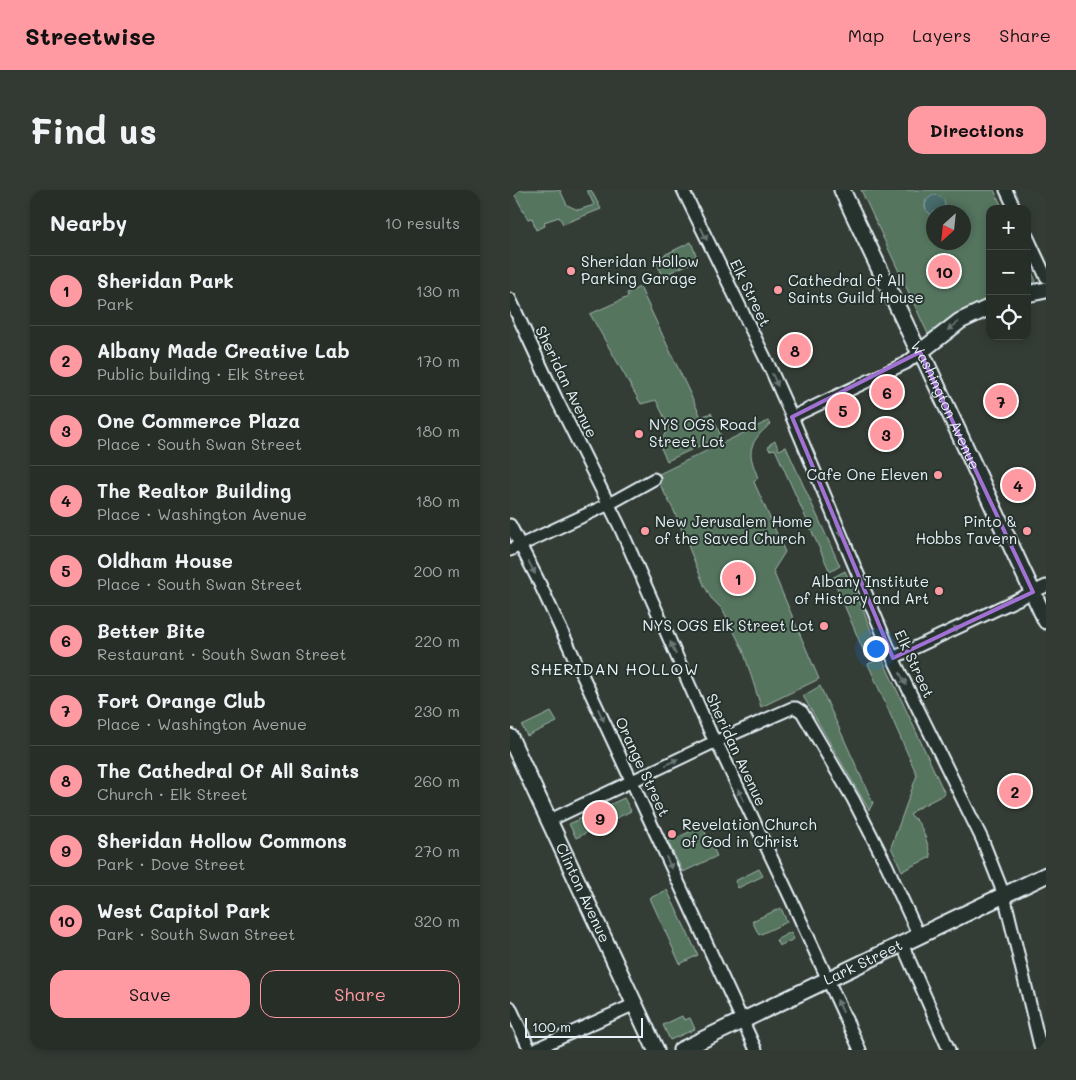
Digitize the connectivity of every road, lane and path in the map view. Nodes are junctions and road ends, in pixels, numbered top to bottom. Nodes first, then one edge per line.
1 (683, 190) edge
2 (842, 190) edge
3 (1006, 190) edge
4 (1012, 205) edge
5 (1031, 245) edge
6 (1046, 277) edge
7 (1046, 290) edge
8 (1031, 293) edge
9 (510, 299) edge
10 (986, 309) edge
11 (920, 352) junction
12 (792, 417) junction
13 (654, 480) dead end
14 (609, 504) junction
15 (510, 524) edge
16 (515, 548) edge
17 (1040, 589) edge
18 (1046, 621) edge
19 (893, 658) junction
20 (510, 737) edge
21 (716, 742) junction
22 (632, 782) junction
23 (548, 821) junction
24 (1046, 875) edge
25 (1004, 895) junction
26 (919, 936) junction
27 (902, 944) junction
28 (828, 980) junction
29 (635, 1004) junction
30 (510, 1007) edge
31 (742, 1020) junction
32 (532, 1050) edge
33 (656, 1050) edge
34 (681, 1050) edge
35 (756, 1050) edge
36 (860, 1050) edge
37 (950, 1050) edge
38 (1041, 1050) edge

1 -> 12 street, Elk Street
2 - 11 main road, Washington Avenue
3 - 4 street
5 - 6 street
7 - 8 main road
9 - 14 street, Sheridan Avenue
10 -> 11 main road
11 - 12 street
11 - 17 main road, Washington Avenue
12 -> 19 street, Elk Street
13 - 14 street
14 - 16 street
21 -> 14 street, Sheridan Avenue
15 - 16 street, Orange Street
16 -> 22 street, Orange Street
17 - 18 main road, Washington Avenue
19 -> 17 street
19 -> 25 street, Elk Street
20 - 23 main road, Clinton Avenue
22 -> 21 street
21 - 26 street
28 -> 21 street, Sheridan Avenue
22 - 23 street
22 -> 31 street, Orange Street
23 - 29 main road, Clinton Avenue
24 - 25 main road, Lark Street
25 - 26 main road, Lark Street
25 - 38 street, Elk Street
26 - 27 main road, Lark Street
27 - 28 main road, Lark Street
27 - 37 street
28 - 31 main road, Lark Street
36 -> 28 street, Sheridan Avenue
29 - 32 street
29 - 33 main road, Clinton Avenue
30 - 32 street
31 - 34 main road, Lark Street
31 - 35 street, Orange Street

